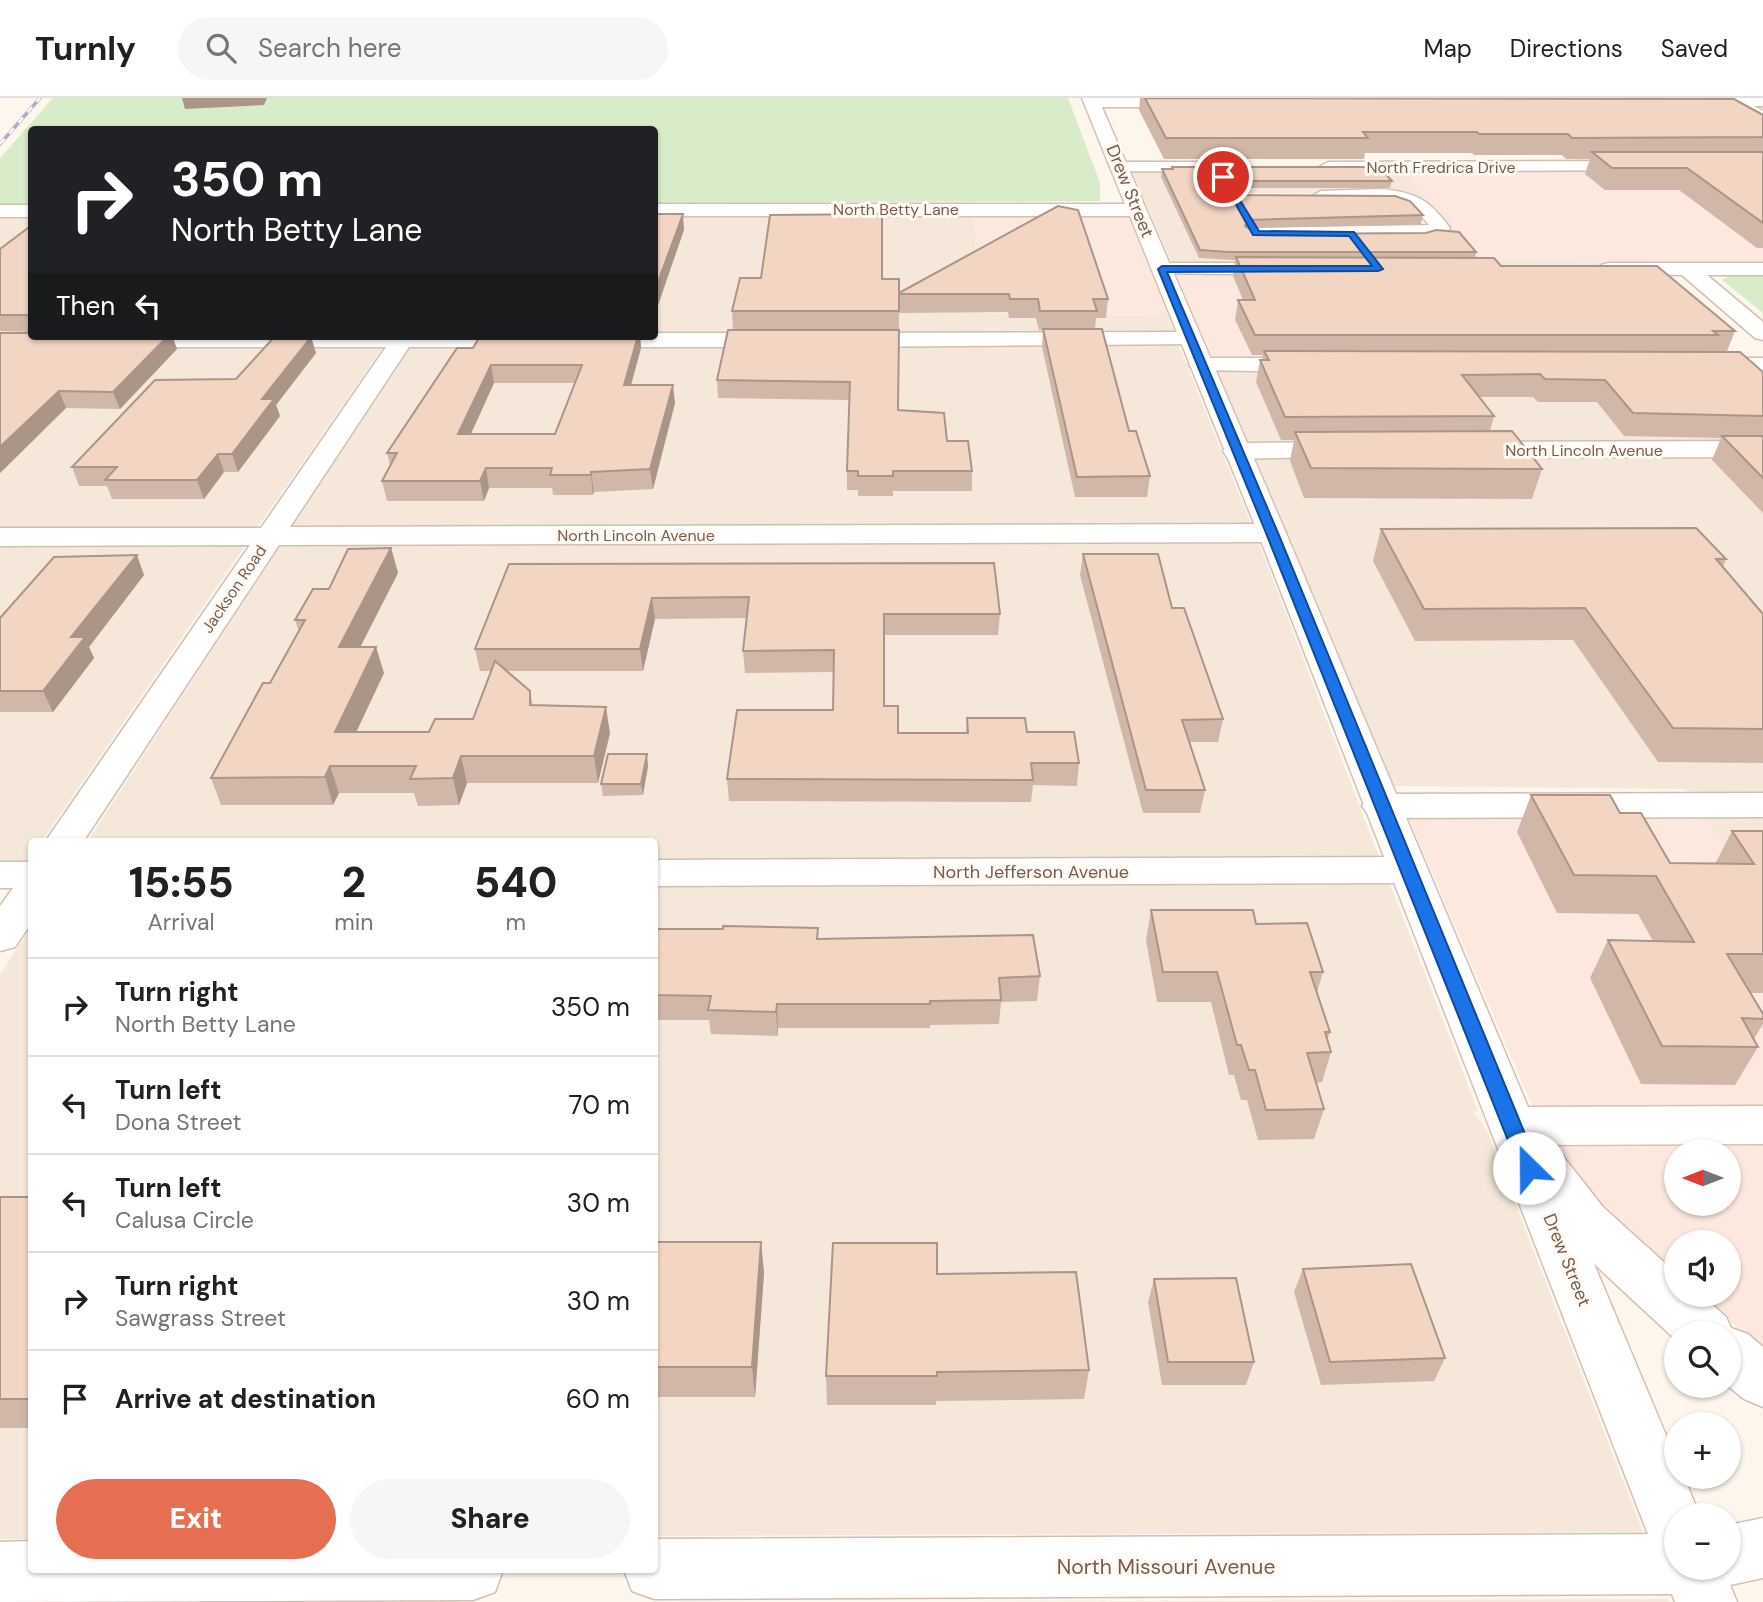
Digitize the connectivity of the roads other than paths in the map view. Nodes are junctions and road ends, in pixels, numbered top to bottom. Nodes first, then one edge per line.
1 (1091, 100) edge
2 (1731, 100) edge
3 (1674, 101) edge
4 (1763, 101) edge
5 (1205, 102) edge
6 (1763, 118) edge
7 (1654, 166) edge
8 (1120, 167) junction
9 (1241, 167) edge
10 (1310, 167) edge
11 (1302, 196) edge
12 (658, 210) edge
13 (1137, 210) junction
14 (0, 211) edge
15 (28, 211) edge
16 (1245, 215) edge
17 (1351, 233) junction
18 (1256, 234) junction
19 (1270, 256) edge
20 (1369, 256) edge
21 (1686, 268) junction
22 (1162, 269) junction
23 (1310, 269) edge
24 (1592, 269) edge
25 (1763, 269) edge
26 (1763, 333) edge
27 (199, 340) edge
28 (403, 340) edge
29 (563, 340) edge
30 (658, 340) edge
31 (658, 340) edge
32 (97, 341) edge
33 (1196, 352) junction
34 (1340, 365) edge
35 (1681, 365) edge
36 (1763, 365) edge
37 (1763, 449) edge
38 (1373, 450) edge
39 (1454, 450) edge
40 (1236, 451) junction
41 (1272, 533) junction
42 (270, 536) junction
43 (0, 537) edge
44 (1763, 804) edge
45 (1381, 806) junction
46 (67, 838) edge
47 (1408, 870) junction
48 (658, 873) edge
49 (0, 875) edge
50 (28, 875) edge
51 (28, 896) edge
52 (0, 937) edge
53 (1763, 1125) edge
54 (1512, 1126) junction
55 (1693, 1321) edge
56 (1741, 1362) edge
57 (1763, 1381) edge
58 (1665, 1503) edge
59 (1763, 1548) edge
60 (1741, 1553) edge
61 (1664, 1564) edge
62 (658, 1569) edge
63 (0, 1572) edge
64 (28, 1572) edge
65 (1697, 1580) edge
66 (1706, 1602) edge

1 - 5 street
1 - 8 street, Drew Street
2 - 3 street
2 - 4 street
2 - 6 street
7 - 10 street, North Fredrica Drive
8 - 9 street
8 - 13 street, Drew Street
11 - 17 street
12 - 13 street, North Betty Lane
13 - 22 street, Drew Street
14 - 15 street
16 - 18 street
17 - 18 street
17 - 20 street
18 - 19 street
21 - 24 street
21 - 25 street
21 - 26 street
22 - 23 street
22 - 33 street, Drew Street
27 - 32 street
28 - 42 street, Jackson Road
29 - 30 street
31 - 33 street
33 - 34 street
33 - 40 street, Drew Street
35 - 36 street
37 - 39 street, North Lincoln Avenue
38 - 40 street
40 - 41 street, Drew Street
41 - 42 street, North Lincoln Avenue
41 - 45 street, Drew Street
42 - 43 street, North Lincoln Avenue
42 - 46 street, Jackson Road
44 - 45 street
45 - 47 street, Drew Street
47 - 48 street, North Jefferson Avenue
47 - 54 street, Drew Street
49 - 50 street
51 - 52 street
53 - 54 street
54 - 55 street
54 - 58 street, Drew Street
56 - 57 street
59 - 60 street
61 - 62 street, North Missouri Avenue
63 - 64 street
65 - 66 street

